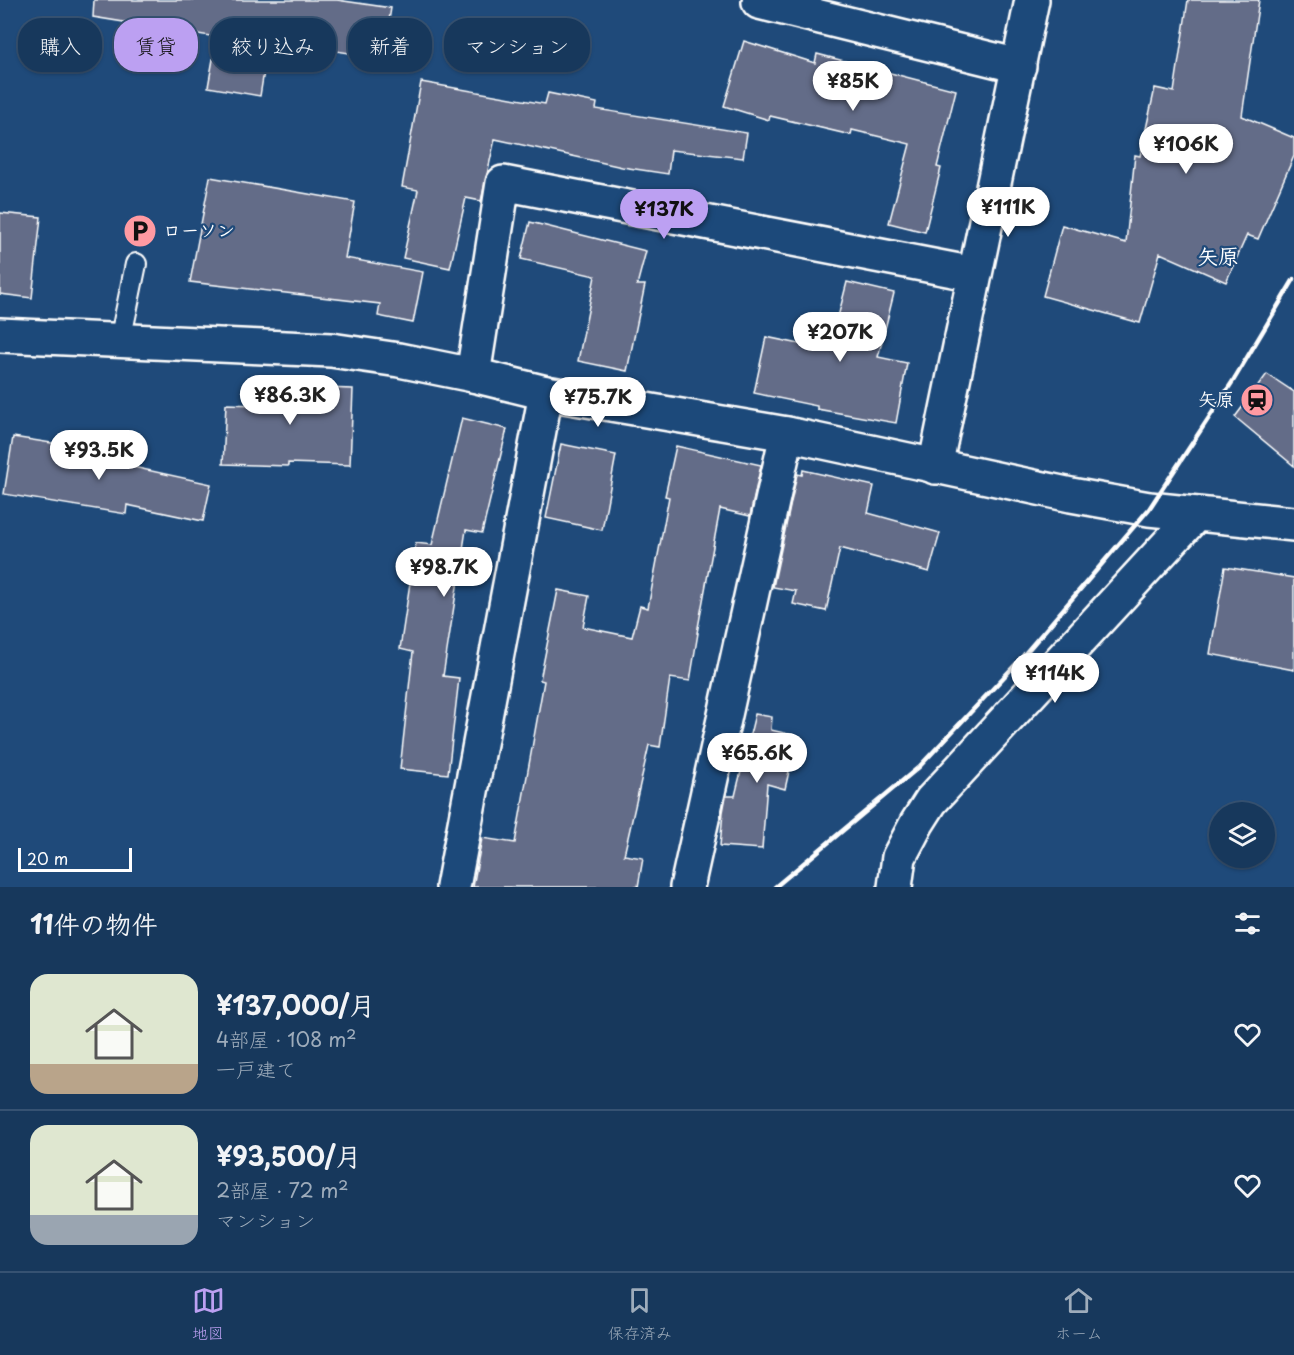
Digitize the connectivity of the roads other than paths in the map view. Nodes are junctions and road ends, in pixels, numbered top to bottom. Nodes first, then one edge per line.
1 (1032, 0) edge
2 (759, 2) dead end
3 (1019, 66) junction
4 (136, 264) dead end
5 (974, 274) junction
6 (0, 335) edge
7 (120, 341) junction
8 (473, 375) junction
9 (546, 393) junction
10 (787, 434) junction
11 (935, 467) junction
12 (1196, 514) junction
13 (1294, 524) edge
14 (453, 887) edge
15 (687, 887) edge
16 (895, 887) edge

1 - 3 street
2 - 3 street
3 - 5 street
4 - 7 lane
5 - 8 street
5 - 11 street
6 - 7 street
7 - 8 street
8 - 9 street
9 - 10 street
9 - 14 street
10 - 11 street
10 - 15 street
11 - 12 street
12 - 13 street
12 - 16 street

